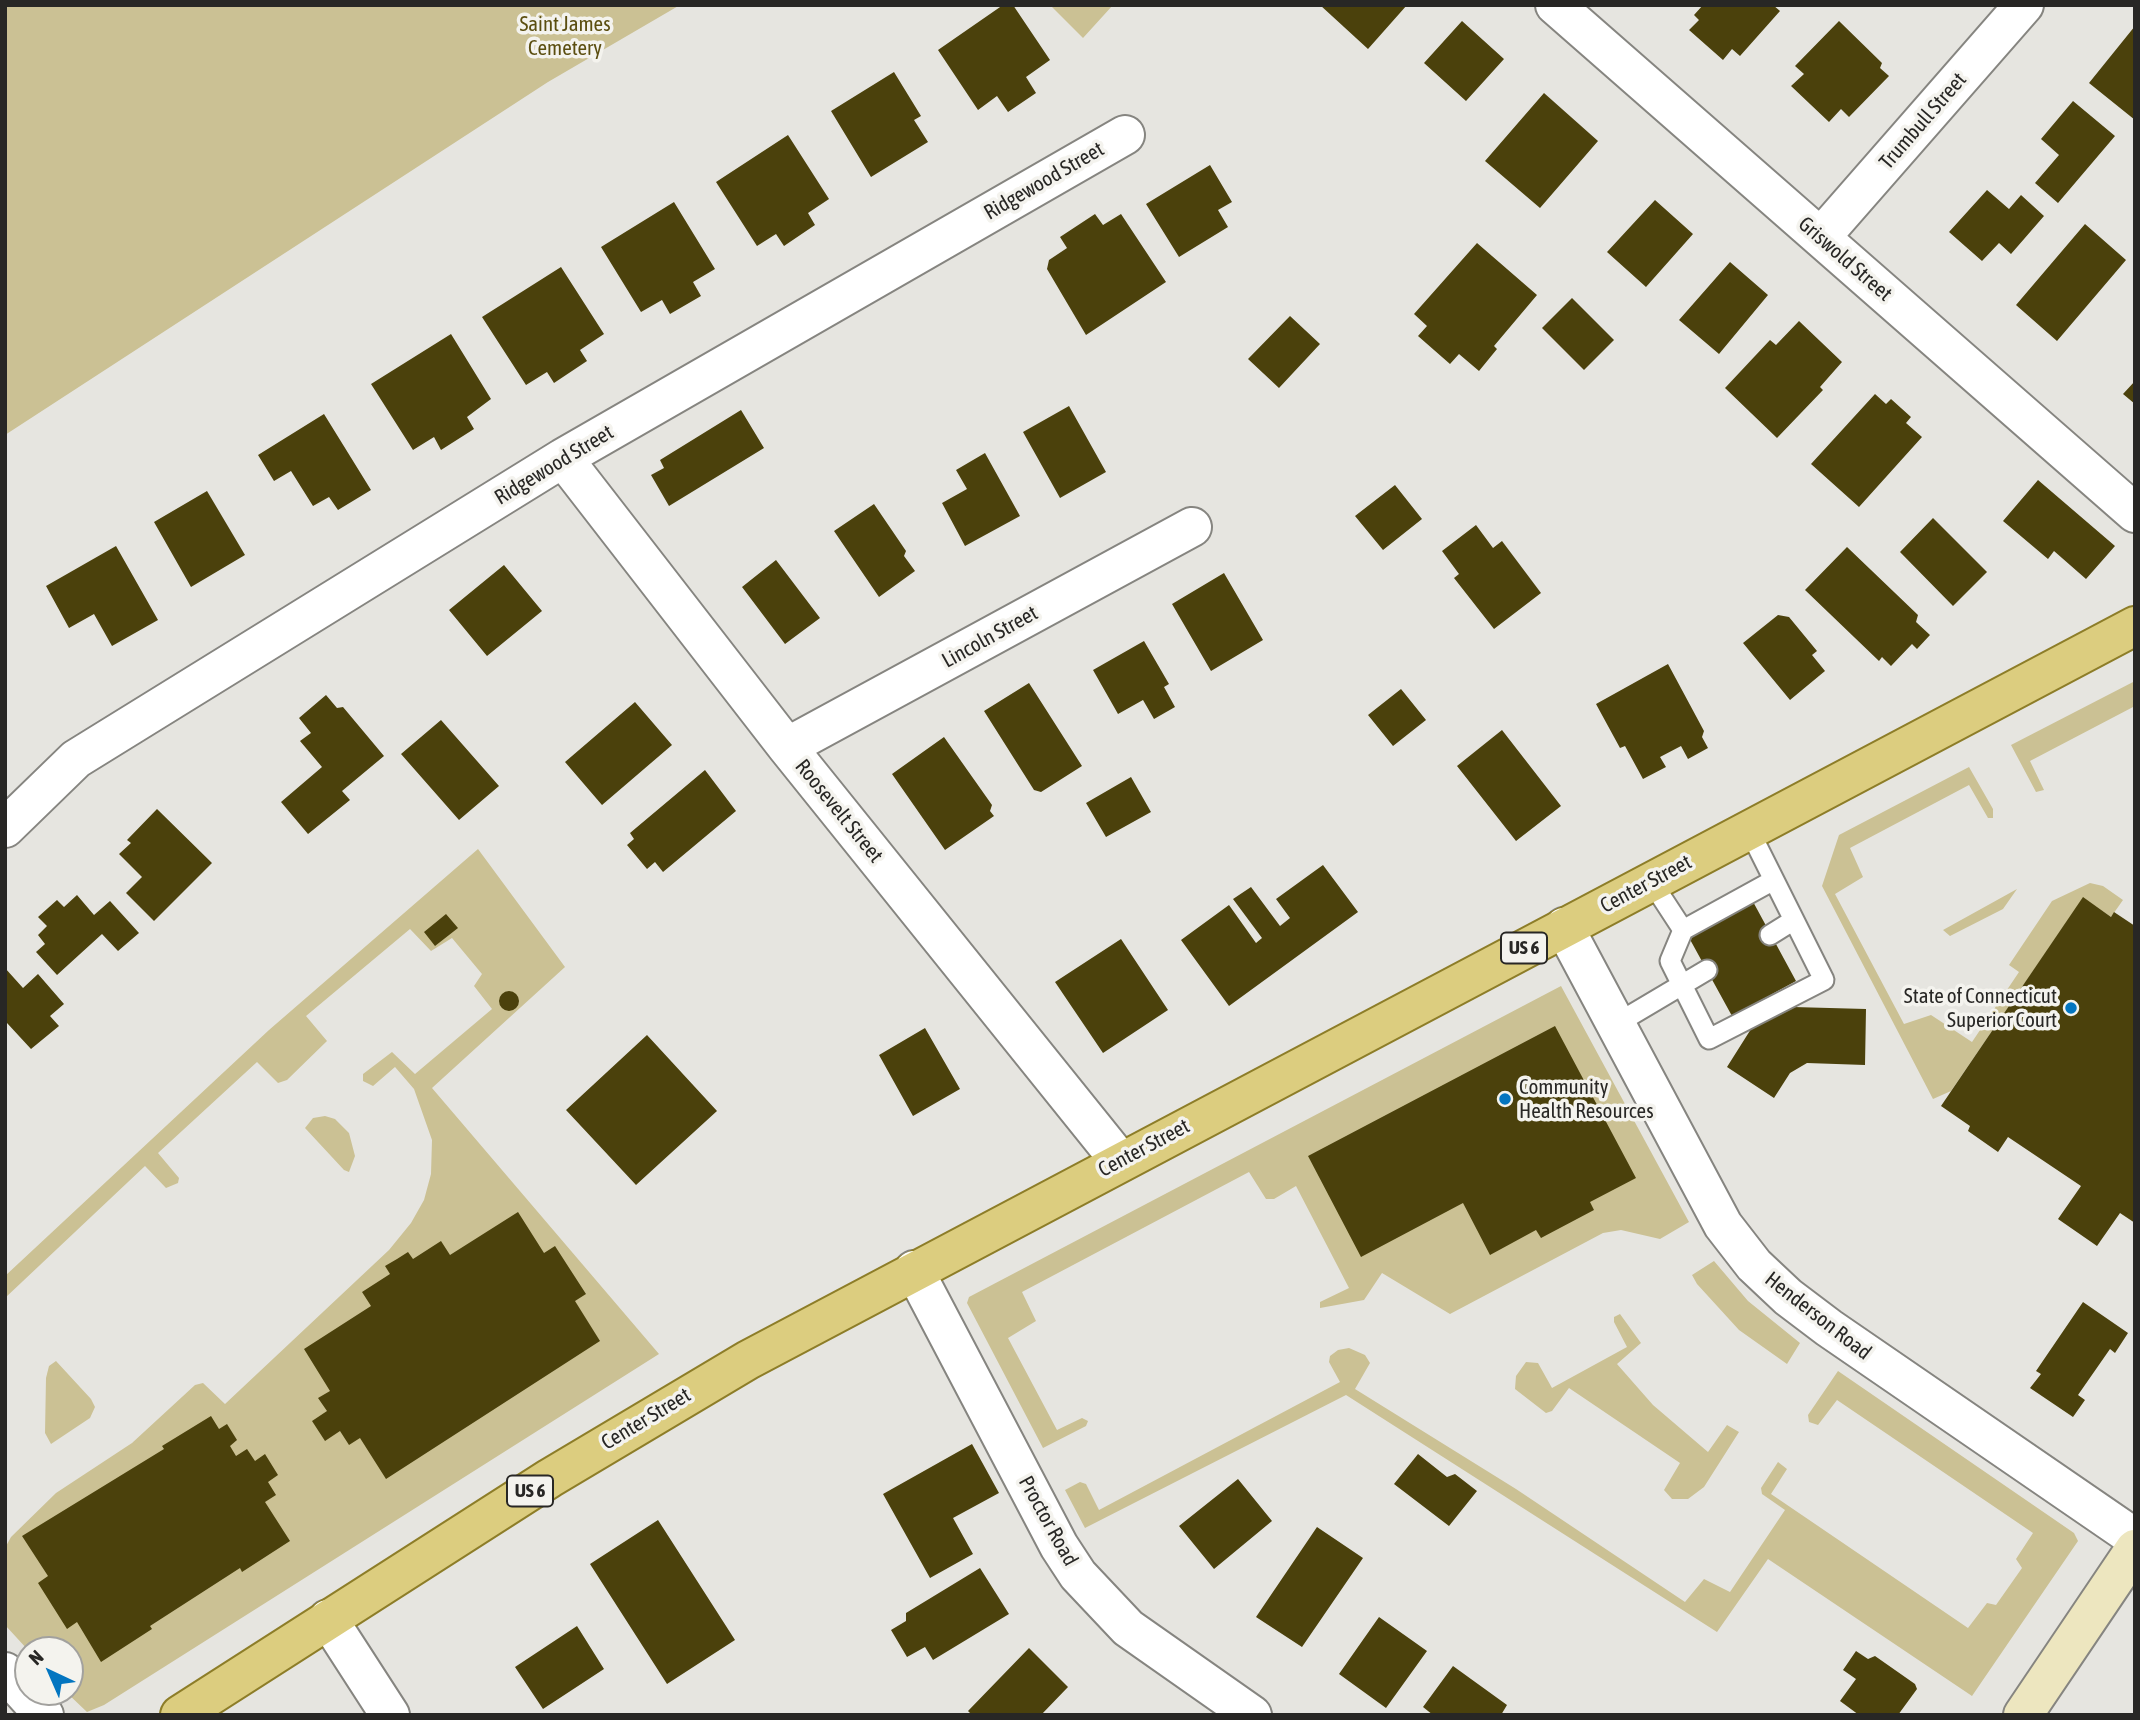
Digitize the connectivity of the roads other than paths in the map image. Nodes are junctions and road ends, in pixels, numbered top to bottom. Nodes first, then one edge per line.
1 (1555, 5) edge
2 (2024, 5) edge
3 (1125, 135) dead end
4 (1821, 237) junction
5 (563, 458) junction
6 (2135, 513) edge
7 (1192, 527) dead end
8 (2135, 626) edge
9 (787, 747) junction
10 (5, 828) edge
11 (1749, 830) junction
12 (1774, 880) junction
13 (1651, 881) junction
14 (1794, 920) junction
15 (1564, 927) junction
16 (1683, 930) junction
17 (1770, 935) dead end
18 (1707, 970) dead end
19 (1683, 985) junction
20 (1616, 1024) junction
21 (1119, 1161) junction
22 (914, 1270) junction
23 (2135, 1538) edge
24 (2135, 1549) edge
25 (328, 1619) junction
26 (8, 1681) edge
27 (44, 1715) edge
28 (180, 1715) edge
29 (390, 1715) edge
30 (1251, 1715) edge
31 (2024, 1715) edge

1 - 4 street, Griswold Street
2 - 4 street, Trumbull Street
3 - 5 street, Ridgewood Street
4 - 6 street, Griswold Street
5 - 9 street, Roosevelt Street
5 - 10 street, Ridgewood Street
7 - 9 street, Lincoln Street
8 - 11 main road, Center Street / US 6
9 - 21 street, Roosevelt Street
11 - 12 lane
11 - 13 main road, Center Street / US 6
12 - 14 lane
12 - 16 lane
13 - 15 main road, Center Street / US 6
13 - 16 lane
14 - 17 lane
14 - 19 lane
15 - 20 street, Henderson Road
15 - 21 main road, Center Street / US 6
16 - 19 lane
18 - 19 lane
19 - 20 lane
20 - 23 street, Henderson Road
21 - 22 main road, Center Street / US 6
22 - 25 main road, Center Street / US 6
22 - 30 street, Proctor Road
24 - 31 main road
25 - 28 main road, Center Street / US 6
25 - 29 street
26 - 27 street

